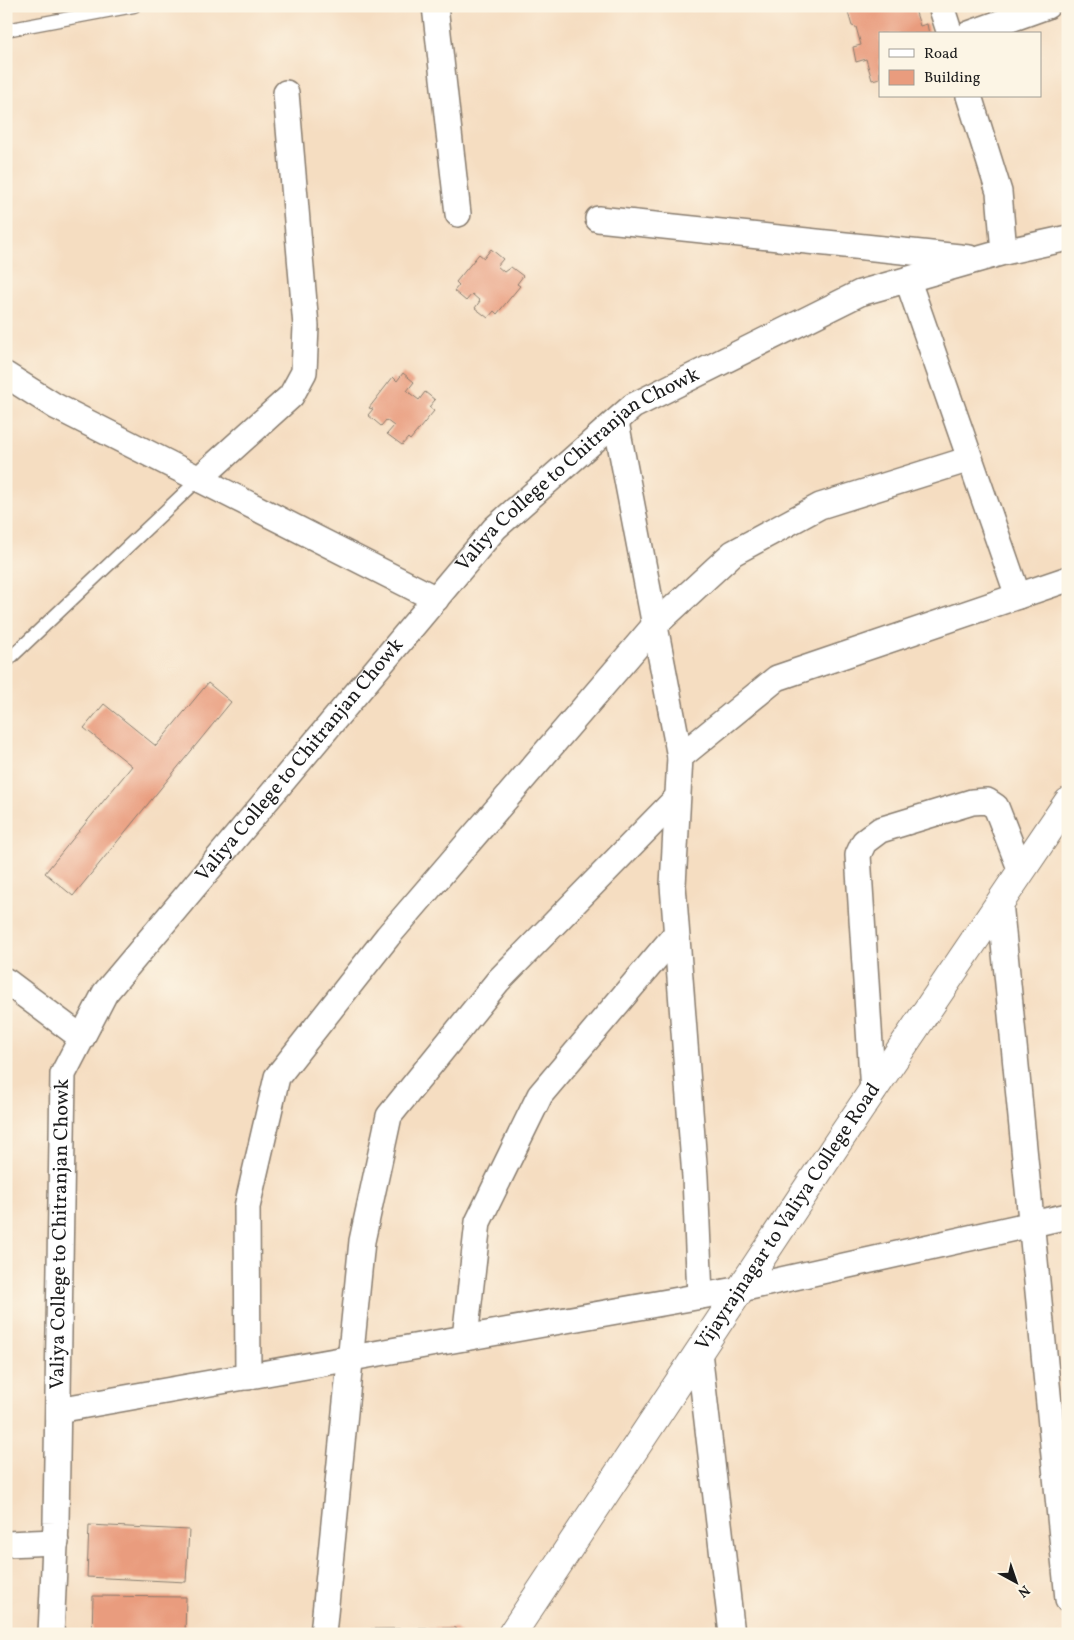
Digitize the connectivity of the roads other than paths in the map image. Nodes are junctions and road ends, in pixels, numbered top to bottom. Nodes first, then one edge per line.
1 (134, 6) edge
2 (435, 6) edge
3 (941, 6) edge
4 (1047, 6) edge
5 (6, 30) edge
6 (949, 32) edge
7 (975, 32) edge
8 (286, 93) dead end
9 (970, 98) edge
10 (458, 214) dead end
11 (598, 219) dead end
12 (1068, 238) edge
13 (993, 256) junction
14 (908, 281) junction
15 (6, 374) edge
16 (616, 422) junction
17 (970, 459) junction
18 (199, 479) junction
19 (1068, 579) edge
20 (1018, 596) junction
21 (436, 599) junction
22 (655, 625) junction
23 (6, 662) edge
24 (680, 757) junction
25 (677, 798) junction
26 (1068, 802) edge
27 (1021, 871) junction
28 (1000, 902) junction
29 (676, 934) junction
30 (6, 981) edge
31 (82, 1038) junction
32 (872, 1092) junction
33 (1068, 1216) edge
34 (1031, 1223) junction
35 (741, 1289) junction
36 (700, 1296) junction
37 (465, 1338) junction
38 (699, 1352) junction
39 (350, 1358) junction
40 (248, 1376) junction
41 (58, 1410) junction
42 (56, 1542) junction
43 (6, 1544) edge
44 (1068, 1599) edge
45 (51, 1634) edge
46 (323, 1634) edge
47 (512, 1634) edge
48 (732, 1634) edge

1 - 5 lane
2 - 10 street
3 - 6 street
4 - 7 street
8 - 18 street
9 - 13 street
11 - 13 street
12 - 13 street, Valiya College to Chitranjan Chowk
13 - 14 street, Valiya College to Chitranjan Chowk
14 - 16 street, Valiya College to Chitranjan Chowk
14 - 17 street
15 - 18 street
16 - 21 street, Valiya College to Chitranjan Chowk
16 - 22 street
17 - 20 street
17 - 22 street
18 - 21 street
18 - 23 lane
19 - 20 street
20 - 24 street
21 - 31 street, Valiya College to Chitranjan Chowk
22 - 24 street
22 - 40 street
24 - 25 street
25 - 29 street
25 - 39 street
26 - 27 street, Vijayrajnagar to Valiya College Road
27 - 28 street, Vijayrajnagar to Valiya College Road
27 - 32 street
28 - 32 street, Vijayrajnagar to Valiya College Road
28 - 34 street
29 - 36 street
29 - 37 street
30 - 31 street
31 - 41 street, Valiya College to Chitranjan Chowk
32 - 35 street, Vijayrajnagar to Valiya College Road
33 - 34 street
34 - 35 street
34 - 44 street
35 - 36 street
35 - 38 street, Vijayrajnagar to Valiya College Road
36 - 37 street
37 - 39 street
38 - 47 street, Vijayrajnagar to Valiya College Road
38 - 48 street
39 - 40 street
39 - 46 street
40 - 41 street
41 - 42 street, Valiya College to Chitranjan Chowk
42 - 43 street
42 - 45 street, Valiya College to Chitranjan Chowk

